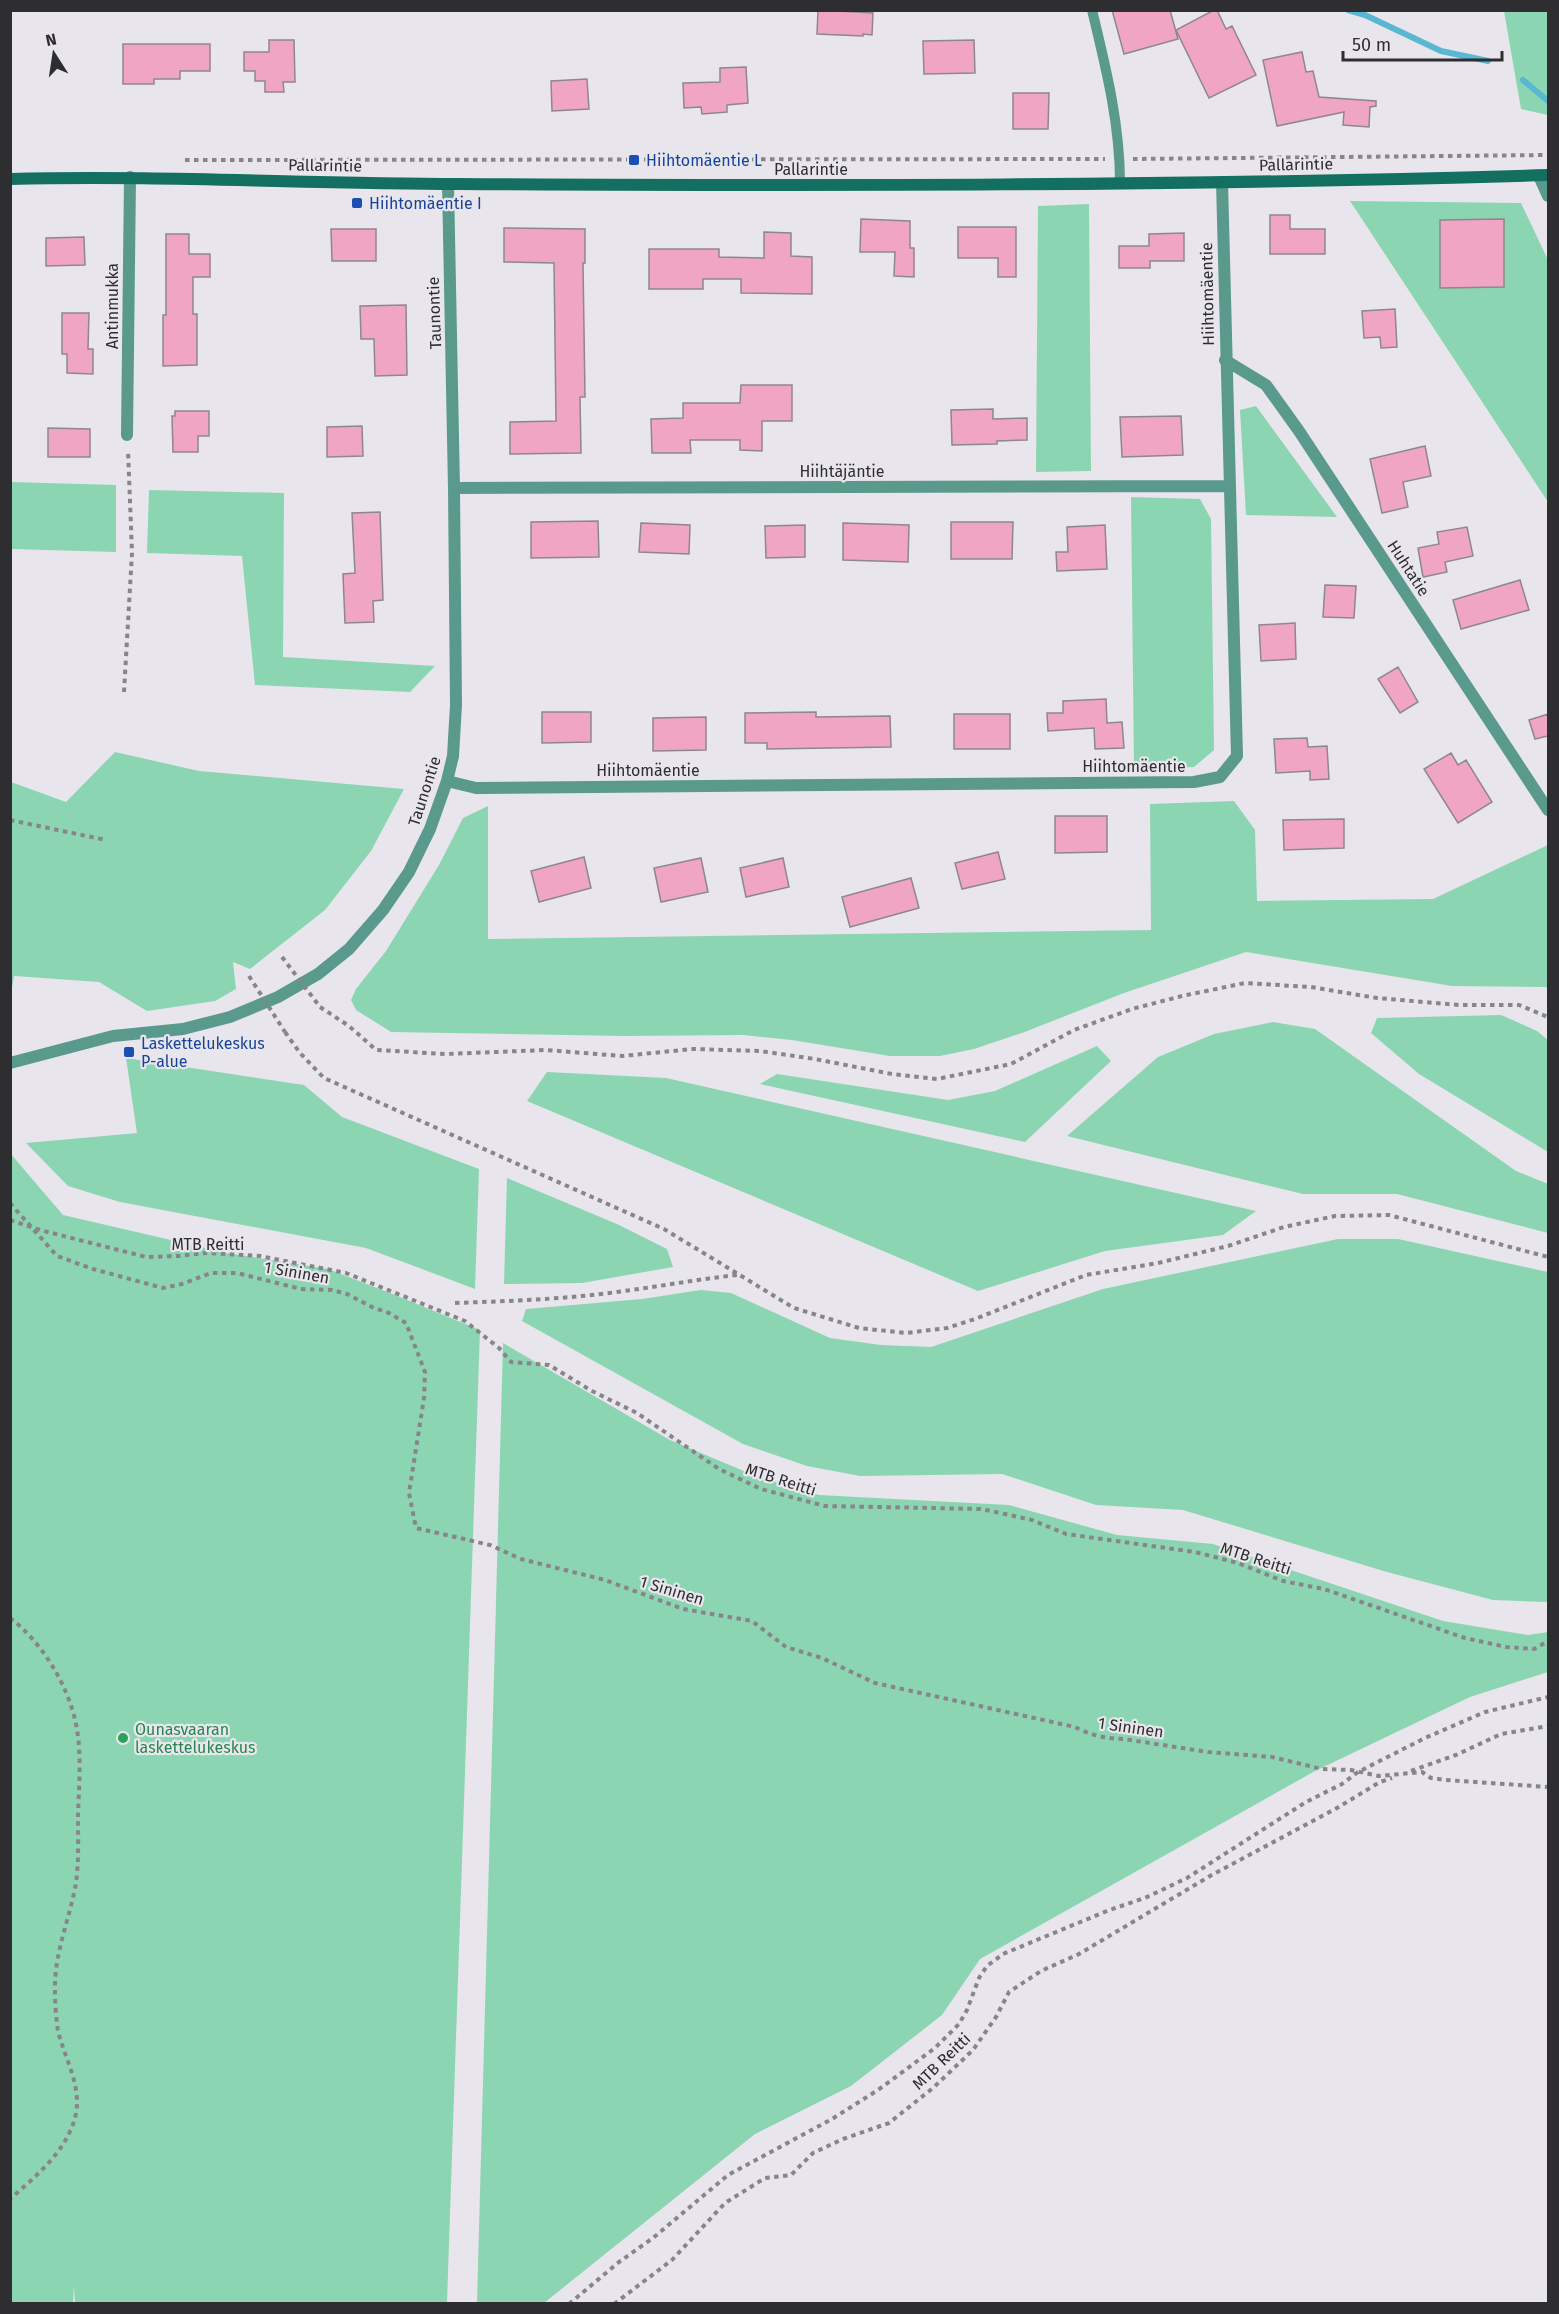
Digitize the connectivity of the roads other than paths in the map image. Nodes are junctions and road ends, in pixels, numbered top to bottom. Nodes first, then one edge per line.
1 (1092, 10) edge
2 (1544, 176) edge
3 (130, 177) junction
4 (10, 178) edge
5 (1221, 182) junction
6 (1120, 183) junction
7 (448, 184) junction
8 (1548, 196) edge
9 (1225, 360) junction
10 (128, 435) road end
11 (1230, 486) junction
12 (454, 488) junction
13 (447, 781) junction
14 (1548, 810) edge
15 (10, 1063) edge

1 - 6 lane
2 - 5 street, Pallarintie
2 - 8 street
3 - 4 street, Pallarintie
3 - 7 street, Pallarintie
3 - 10 street, Antinmukka
5 - 6 street, Pallarintie
5 - 9 street, Hiihtomäentie
6 - 7 street, Pallarintie
7 - 12 street, Taunontie
9 - 11 street, Hiihtomäentie
9 - 14 street, Huhtatie
11 - 12 street, Hiihtäjäntie
11 - 13 street, Hiihtomäentie
12 - 13 street, Taunontie
13 - 15 street, Taunontie

